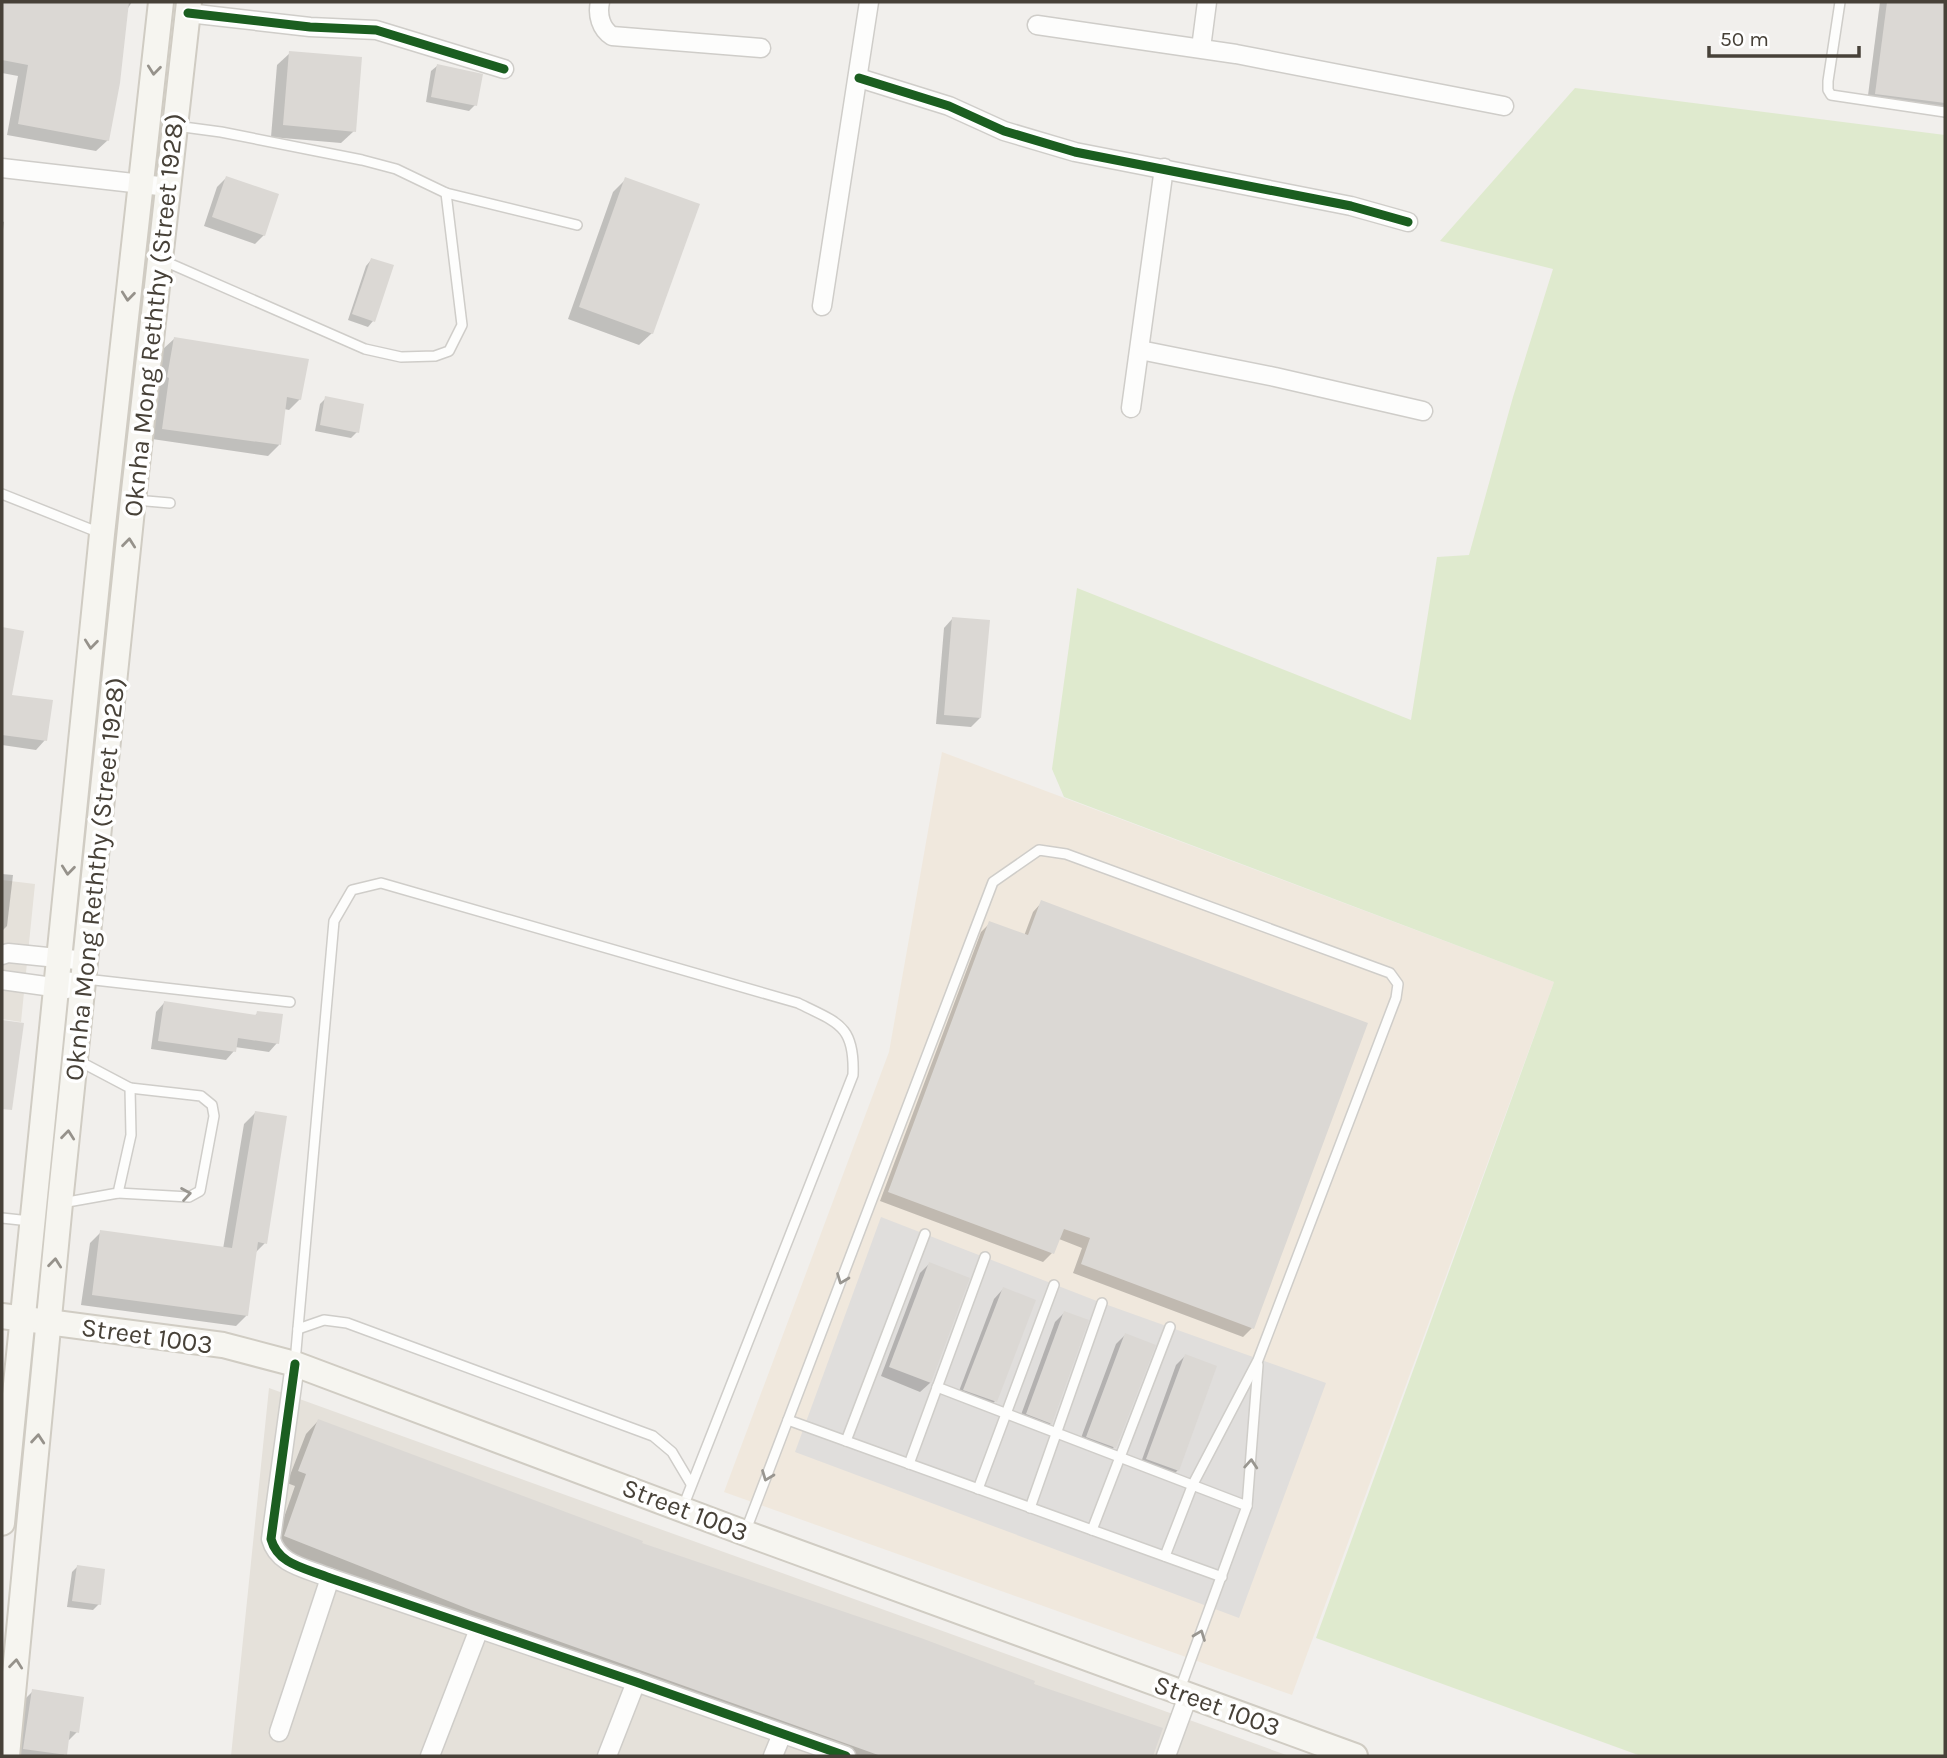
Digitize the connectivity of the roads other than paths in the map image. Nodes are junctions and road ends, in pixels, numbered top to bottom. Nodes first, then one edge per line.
1 (161, 2) edge
2 (600, 2) edge
3 (869, 2) edge
4 (1207, 2) edge
5 (1840, 2) edge
6 (189, 8) edge
7 (1037, 25) dead end
8 (761, 48) dead end
9 (1201, 48) junction
10 (503, 69) dead end
11 (859, 78) junction
12 (1504, 106) dead end
13 (1945, 111) edge
14 (176, 126) junction
15 (2, 168) edge
16 (1164, 168) junction
17 (141, 184) junction
18 (169, 187) junction
19 (446, 193) junction
20 (1408, 222) dead end
21 (577, 225) dead end
22 (160, 260) junction
23 (822, 306) dead end
24 (1140, 350) junction
25 (1131, 408) dead end
26 (1423, 411) dead end
27 (2, 494) edge
28 (133, 500) junction
29 (170, 503) dead end
30 (102, 534) junction
31 (96, 594) junction
32 (124, 597) junction
33 (2, 956) edge
34 (57, 974) junction
35 (85, 977) junction
36 (2, 980) edge
37 (290, 1002) dead end
38 (49, 1056) junction
39 (76, 1059) junction
40 (130, 1088) junction
41 (118, 1193) junction
42 (60, 1203) junction
43 (2, 1218) edge
44 (32, 1222) junction
45 (925, 1234) dead end
46 (985, 1257) dead end
47 (1054, 1285) dead end
48 (1102, 1303) dead end
49 (12, 1318) edge
50 (49, 1322) junction
51 (1170, 1327) dead end
52 (298, 1329) junction
53 (1258, 1360) junction
54 (295, 1364) junction
55 (937, 1387) junction
56 (1006, 1413) junction
57 (788, 1420) junction
58 (6, 1432) edge
59 (1056, 1433) junction
60 (845, 1441) junction
61 (1120, 1456) junction
62 (909, 1464) junction
63 (691, 1484) junction
64 (1193, 1484) junction
65 (978, 1489) junction
66 (1247, 1506) junction
67 (12, 1508) edge
68 (1030, 1508) junction
69 (682, 1509) junction
70 (1092, 1530) junction
71 (745, 1533) junction
72 (1165, 1556) junction
73 (1222, 1577) junction
74 (330, 1578) junction
75 (479, 1629) junction
76 (636, 1682) junction
77 (1183, 1694) junction
78 (279, 1732) dead end
79 (782, 1734) junction
80 (7, 1756) edge
81 (430, 1756) edge
82 (607, 1756) edge
83 (773, 1756) edge
84 (846, 1756) edge
85 (1166, 1756) edge
86 (1355, 1756) edge

1 -> 17 main road, Oknha Mong Reththy (Street 1928)
2 - 8 street
3 - 11 street
4 - 9 street
5 - 13 lane
6 - 10 street
6 - 14 main road, Oknha Mong Reththy (Street 1928)
7 - 9 street
9 - 12 street
11 - 16 street
11 - 23 street
14 - 18 main road, Oknha Mong Reththy (Street 1928)
14 - 19 lane
15 - 17 street
16 - 20 street
16 - 24 street
17 - 18 street
17 -> 30 main road, Oknha Mong Reththy (Street 1928)
18 - 22 main road, Oknha Mong Reththy (Street 1928)
19 - 21 lane
19 - 22 lane
22 - 28 main road, Oknha Mong Reththy (Street 1928)
24 - 25 street
24 - 26 street
27 - 30 lane
28 - 29 lane
32 -> 28 main road, Oknha Mong Reththy (Street 1928)
30 - 31 main road, Oknha Mong Reththy (Street 1928)
31 - 32 main road
31 -> 34 main road, Oknha Mong Reththy (Street 1928)
32 - 35 main road, Oknha Mong Reththy (Street 1928)
33 - 34 street
34 - 35 street
34 - 35 street
34 - 36 street
34 - 38 main road, Oknha Mong Reththy (Street 1928)
35 - 37 lane
35 - 39 main road, Oknha Mong Reththy (Street 1928)
38 - 39 lane
38 - 44 main road, Oknha Mong Reththy (Street 1928)
39 - 40 lane
42 -> 39 main road, Oknha Mong Reththy (Street 1928)
40 - 41 lane
41 -> 40 lane
41 - 42 lane
50 -> 42 main road, Oknha Mong Reththy (Street 1928)
43 - 44 lane
44 - 49 main road, Oknha Mong Reththy (Street 1928)
45 - 60 lane
46 - 55 lane
47 - 56 lane
48 - 59 lane
49 - 50 main road, Street 1003
49 - 58 main road, Oknha Mong Reththy (Street 1928)
50 - 54 main road, Street 1003
67 -> 50 main road, Oknha Mong Reththy (Street 1928)
51 - 61 lane
52 - 54 lane
52 - 63 lane
52 - 63 lane
53 -> 57 lane
53 - 64 lane
66 -> 53 lane
54 - 69 main road, Street 1003
54 - 74 street
55 - 56 lane
55 - 62 lane
56 - 59 lane
56 - 65 lane
57 - 60 lane
57 -> 71 lane
58 - 67 main road, Oknha Mong Reththy (Street 1928)
59 - 61 lane
59 - 68 lane
60 - 62 lane
61 - 64 lane
61 - 70 lane
62 - 65 lane
63 - 69 lane
64 - 66 lane
64 - 72 lane
65 - 68 lane
66 - 73 lane
80 -> 67 main road, Oknha Mong Reththy (Street 1928)
68 - 70 lane
69 - 71 main road, Street 1003
70 - 72 lane
71 - 77 main road, Street 1003
72 - 73 lane
77 -> 73 lane
74 - 75 street
74 - 78 street
75 - 76 street
75 - 81 street
76 - 79 street
76 - 82 street
77 - 85 street
77 - 86 main road, Street 1003
79 - 83 street
79 - 84 street

